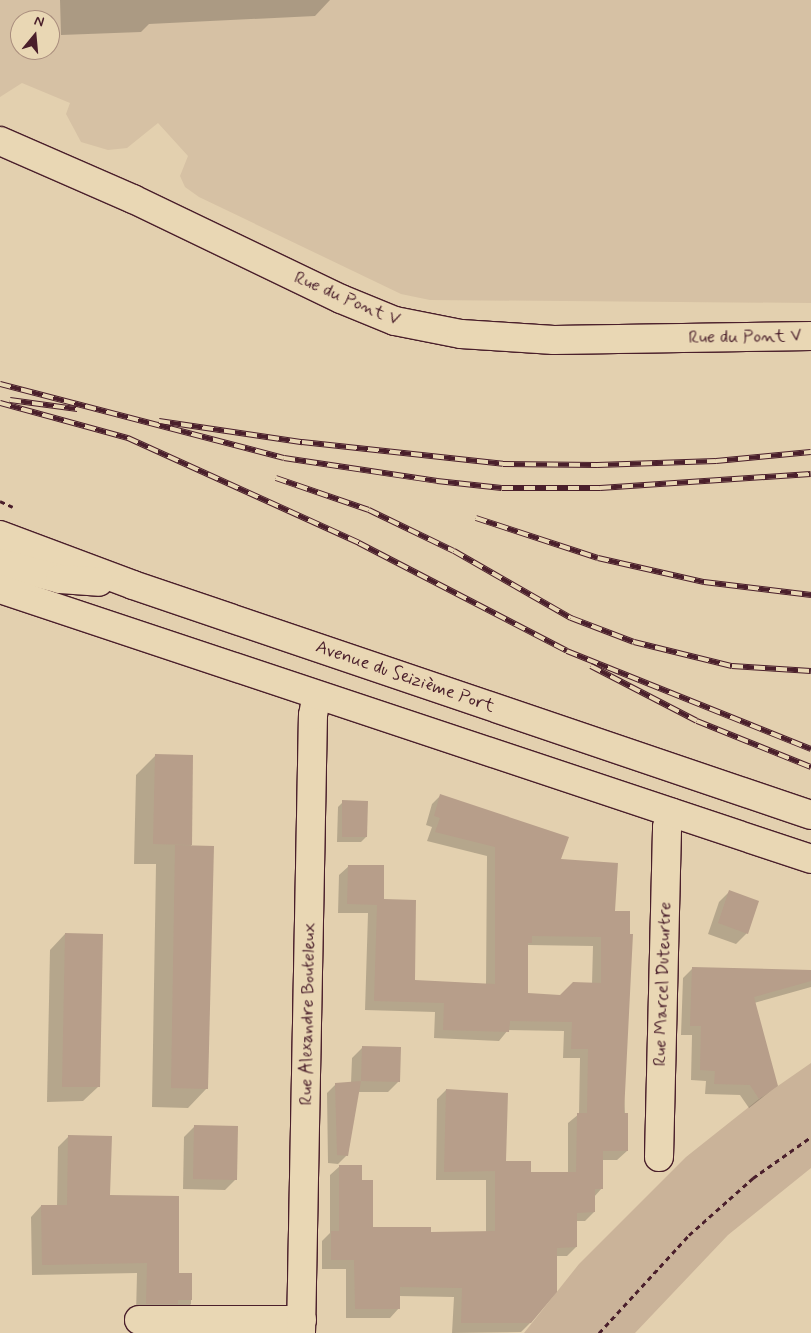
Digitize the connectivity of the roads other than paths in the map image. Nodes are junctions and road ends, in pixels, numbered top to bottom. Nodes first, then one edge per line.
1 (0, 141) edge
2 (811, 336) edge
3 (0, 535) edge
4 (0, 563) edge
5 (133, 585) junction
6 (0, 589) edge
7 (317, 695) junction
8 (670, 813) junction
9 (811, 816) edge
10 (811, 859) edge
11 (659, 1157) dead end
12 (139, 1320) dead end
13 (302, 1327) edge

1 - 2 main road, Rue du Pont V
3 - 5 main road, Avenue du Seizième Port
4 - 5 main road
5 - 9 main road, Avenue du Seizième Port
6 - 7 main road
7 - 8 main road
7 - 13 main road, Rue Alexandre Bouteleux
8 - 10 main road
8 - 11 main road, Rue Marcel Duteurtre
12 - 13 main road

